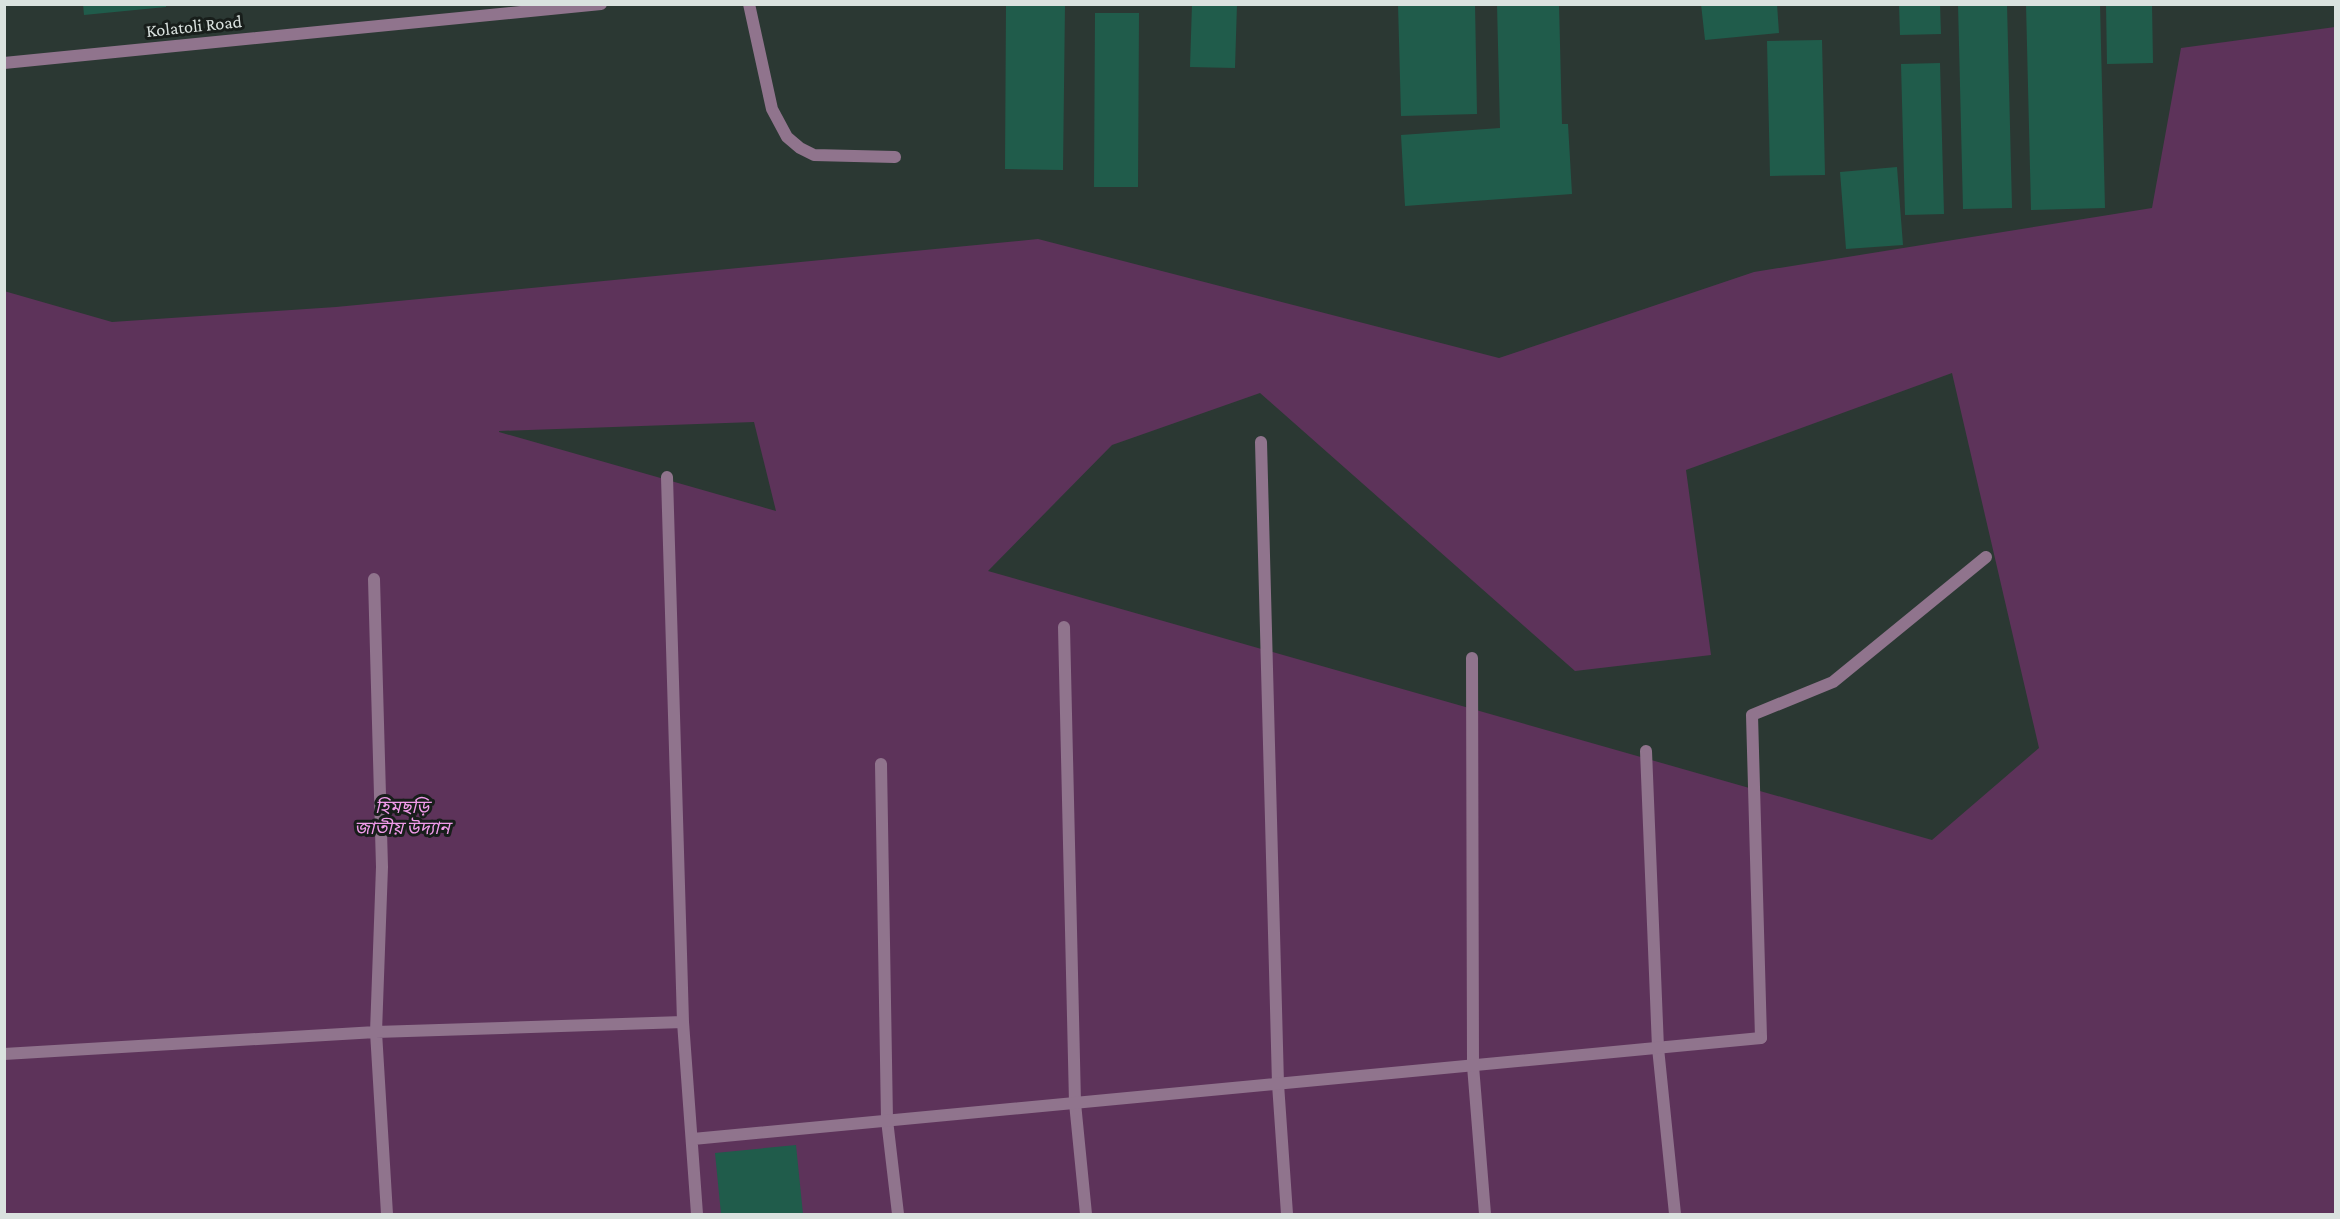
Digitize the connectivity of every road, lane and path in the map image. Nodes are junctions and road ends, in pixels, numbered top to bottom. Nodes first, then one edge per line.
1 (602, 4) edge
2 (749, 4) edge
3 (4, 63) edge
4 (895, 157) dead end
5 (1261, 442) dead end
6 (667, 477) dead end
7 (1986, 557) dead end
8 (374, 579) dead end
9 (1064, 627) dead end
10 (1472, 658) dead end
11 (1646, 751) dead end
12 (881, 764) dead end
13 (683, 1022) junction
14 (376, 1032) junction
15 (1658, 1048) junction
16 (4, 1054) edge
17 (1473, 1066) junction
18 (1278, 1084) junction
19 (1075, 1103) junction
20 (887, 1120) junction
21 (693, 1139) junction
22 (387, 1215) edge
23 (697, 1215) edge
24 (898, 1215) edge
25 (1086, 1215) edge
26 (1287, 1215) edge
27 (1485, 1215) edge
28 (1675, 1215) edge

1 - 3 street, Kolatoli Road
2 - 4 street
5 - 18 street
6 - 13 street
7 - 15 street
8 - 14 street
9 - 19 street
10 - 17 street
11 - 15 street
12 - 20 street
13 - 14 street
13 - 21 street
14 - 16 street
14 - 22 street
15 - 17 street
15 - 28 street
17 - 18 street
17 - 27 street
18 - 19 street
18 - 26 street
19 - 20 street
19 - 25 street
20 - 21 street
20 - 24 street
21 - 23 street

